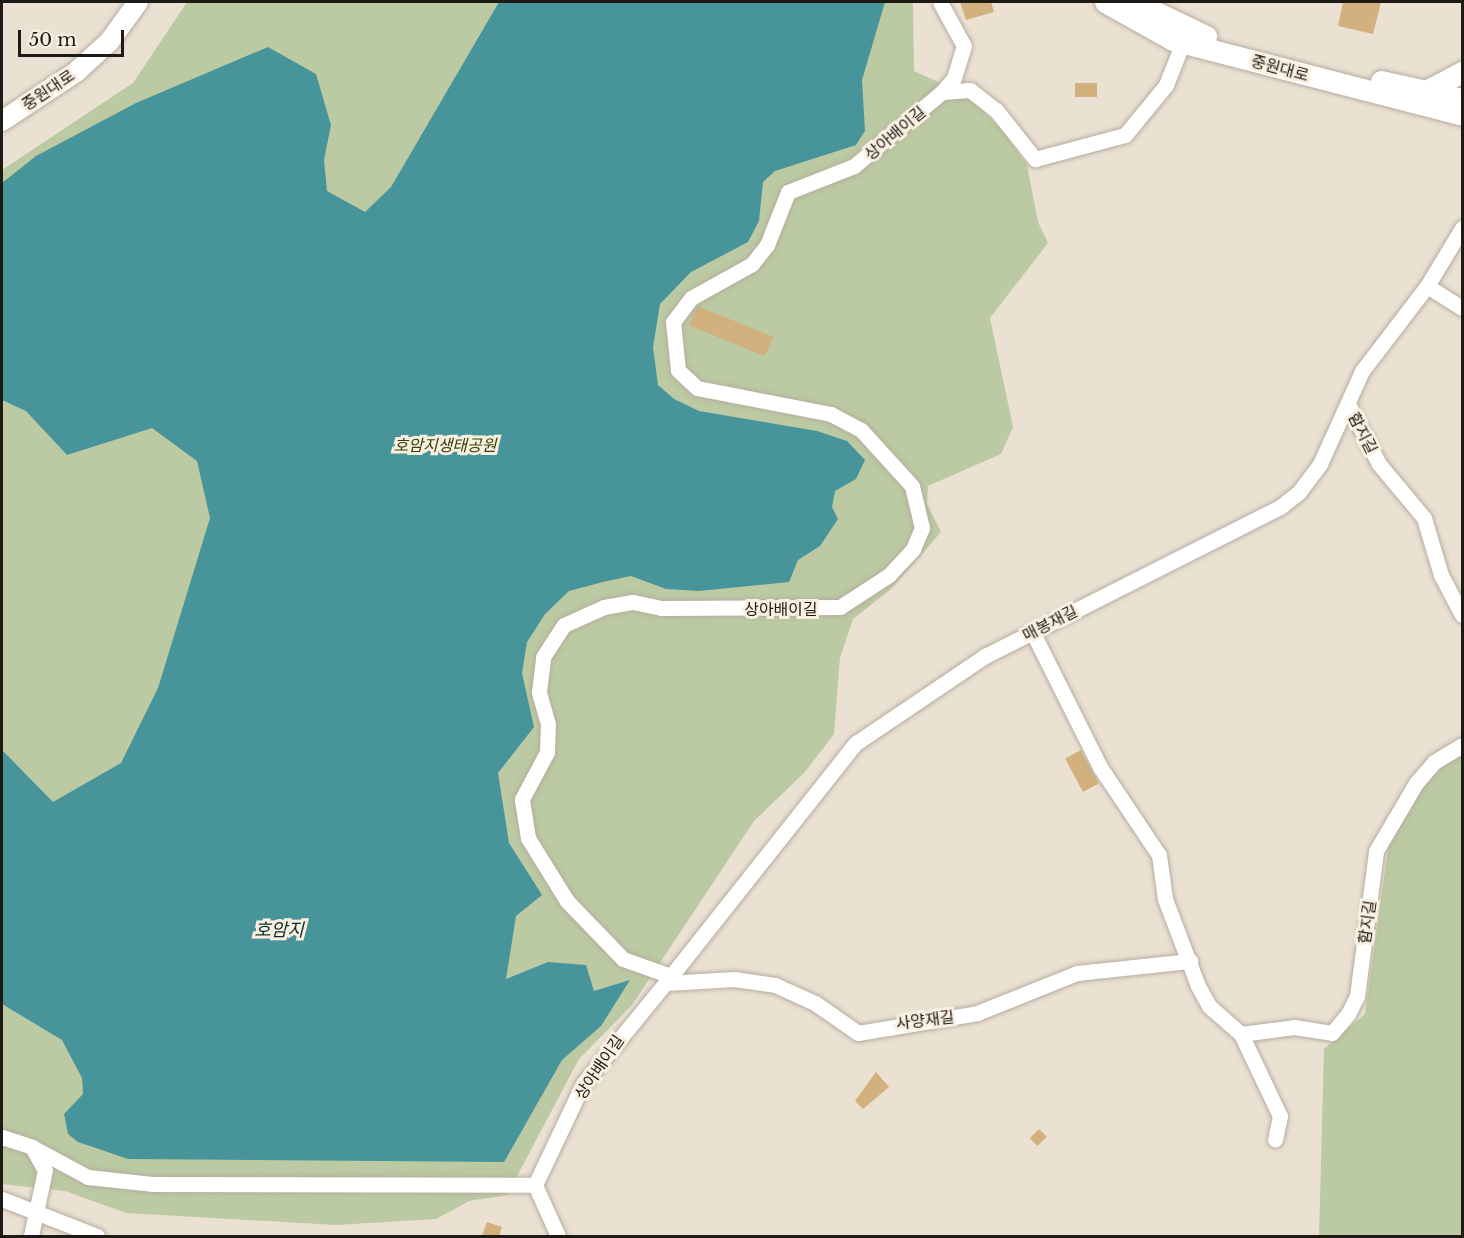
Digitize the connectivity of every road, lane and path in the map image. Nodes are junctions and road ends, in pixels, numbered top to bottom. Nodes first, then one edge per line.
1 (138, 2) edge
2 (940, 2) edge
3 (1105, 2) edge
4 (1135, 2) edge
5 (1183, 42) junction
6 (1462, 72) edge
7 (1426, 91) junction
8 (942, 92) junction
9 (1462, 99) edge
10 (1462, 115) edge
11 (2, 121) edge
12 (1462, 228) edge
13 (1427, 286) junction
14 (1456, 297) edge
15 (1462, 308) edge
16 (1349, 406) junction
17 (1462, 615) edge
18 (1032, 632) junction
19 (1462, 745) edge
20 (1190, 961) junction
21 (668, 980) junction
22 (1241, 1034) junction
23 (2, 1137) edge
24 (1275, 1139) dead end
25 (32, 1147) junction
26 (535, 1185) junction
27 (2, 1199) edge
28 (36, 1212) junction
29 (31, 1236) edge
30 (97, 1236) edge
31 (558, 1236) edge

1 - 11 street, 중원대로
2 - 8 street, 상아배이길
3 - 5 main road, 중원대로
4 - 7 main road, 중원대로
5 - 8 street
5 - 10 main road, 중원대로
6 - 7 main road
7 - 9 main road, 중원대로
8 - 21 street, 상아배이길
12 - 13 street, 매봉재길
13 - 14 street
13 - 16 street, 매봉재길
14 - 15 street
16 - 17 street, 함지길
16 - 18 street, 매봉재길
18 - 20 street
18 - 21 street, 매봉재길
19 - 22 street, 함지길
20 - 21 street, 사양재길
20 - 22 street
21 - 26 street, 상아배이길
22 - 24 street
23 - 25 street
25 - 26 street
25 - 28 street
26 - 31 street
27 - 28 street
28 - 29 street
28 - 30 street

